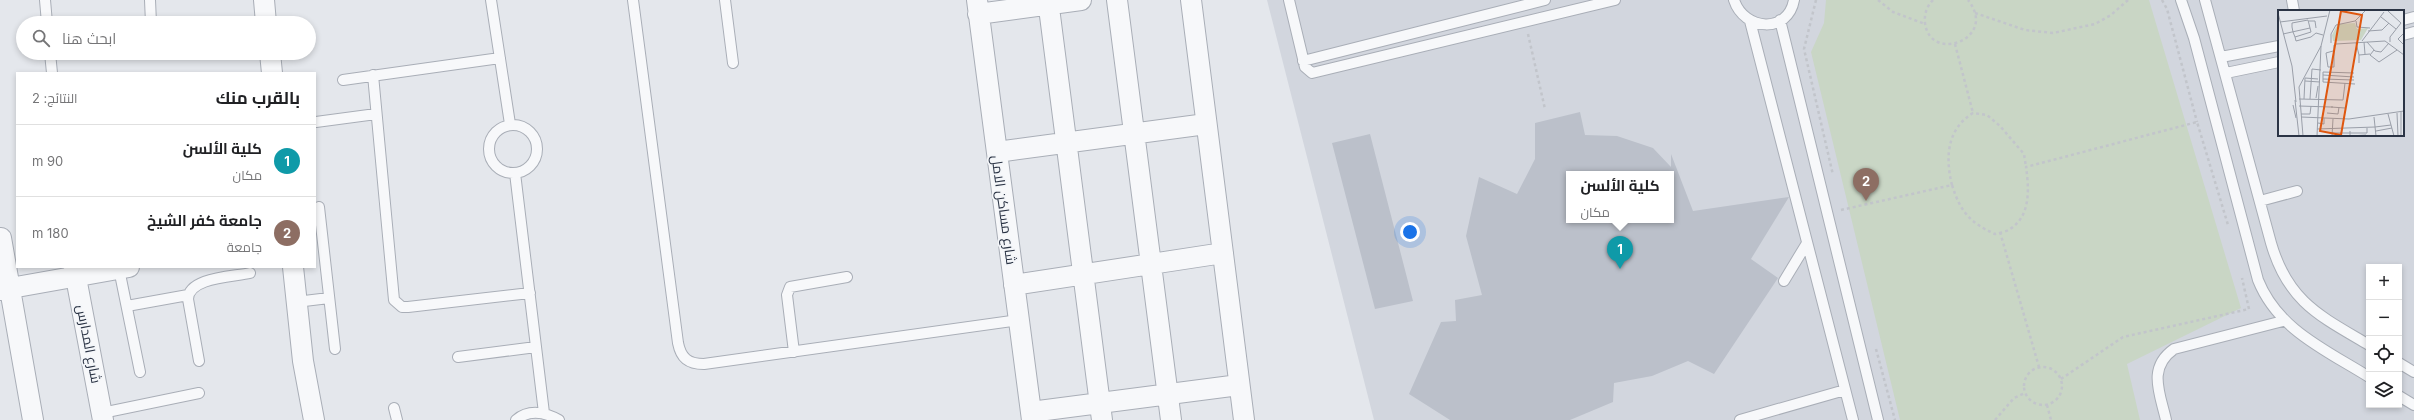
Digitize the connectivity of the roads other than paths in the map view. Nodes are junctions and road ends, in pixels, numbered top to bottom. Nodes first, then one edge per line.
1 (45, 0) edge
2 (150, 0) edge
3 (264, 0) edge
4 (491, 0) edge
5 (633, 0) edge
6 (725, 0) edge
7 (1081, 0) edge
8 (1117, 0) edge
9 (1190, 0) edge
10 (1289, 0) edge
11 (1545, 0) edge
12 (1614, 0) edge
13 (1734, 0) edge
14 (1794, 0) edge
15 (2181, 0) edge
16 (2205, 0) edge
17 (2292, 0) edge
18 (1049, 2) edge
19 (977, 7) edge
20 (2294, 10) edge
21 (46, 16) edge
22 (151, 16) edge
23 (265, 16) edge
24 (2414, 17) edge
25 (1780, 20) junction
26 (2404, 20) edge
27 (1750, 21) junction
28 (2414, 32) edge
29 (2404, 35) edge
30 (2278, 46) edge
31 (2221, 57) junction
32 (500, 58) junction
33 (51, 60) edge
34 (271, 60) edge
35 (1303, 61) junction
36 (2278, 62) edge
37 (733, 63) dead end
38 (52, 72) edge
39 (272, 72) edge
40 (2226, 73) junction
41 (373, 75) junction
42 (343, 80) dead end
43 (376, 114) junction
44 (316, 122) dead end
45 (510, 124) junction
46 (1206, 124) junction
47 (1134, 134) junction
48 (1067, 143) junction
49 (997, 152) junction
50 (515, 174) junction
51 (2297, 191) dead end
52 (2260, 201) junction
53 (319, 207) dead end
54 (6, 238) edge
55 (1807, 243) junction
56 (1223, 253) junction
57 (1151, 264) junction
58 (124, 268) edge
59 (293, 268) edge
60 (75, 272) edge
61 (250, 274) dead end
62 (1084, 274) junction
63 (847, 277) dead end
64 (1784, 281) dead end
65 (1014, 285) junction
66 (5, 289) edge
67 (530, 293) junction
68 (188, 295) junction
69 (329, 298) junction
70 (296, 302) junction
71 (127, 306) junction
72 (1019, 320) junction
73 (2283, 321) junction
74 (2366, 343) edge
75 (536, 347) junction
76 (335, 349) dead end
77 (794, 352) junction
78 (458, 357) dead end
79 (198, 361) dead end
80 (2402, 365) edge
81 (140, 372) dead end
82 (2414, 372) edge
83 (2366, 375) edge
84 (1239, 385) junction
85 (1845, 390) junction
86 (199, 393) dead end
87 (1168, 394) junction
88 (2402, 398) edge
89 (2414, 405) edge
90 (394, 408) dead end
91 (1101, 412) edge
92 (544, 413) junction
93 (103, 416) edge
94 (1031, 416) edge
95 (33, 420) edge
96 (314, 420) edge
97 (397, 420) edge
98 (516, 420) edge
99 (559, 420) edge
100 (1171, 420) edge
101 (1244, 420) edge
102 (1740, 420) edge
103 (1853, 420) edge
104 (1878, 420) edge
105 (2166, 420) edge

1 - 21 lane
2 - 22 lane
3 - 23 street
4 - 32 lane
5 - 77 lane
6 - 37 lane
7 - 18 street
8 - 47 street
9 - 46 street
10 - 35 lane
11 - 35 lane
12 - 35 lane
13 - 27 lane
14 - 25 lane
15 - 73 lane
16 - 31 lane
17 - 20 lane
18 - 19 street
18 - 48 street
19 - 49 street, شارع مساكن الامل
24 - 26 lane
25 - 27 lane
25 - 104 lane
27 - 55 lane
28 - 29 lane
30 - 31 lane
31 - 40 lane
32 - 41 lane
32 - 45 lane
33 - 38 lane
34 - 39 street
36 - 40 lane
40 - 52 lane
41 - 42 lane
41 - 43 lane
43 - 44 lane
43 - 67 lane
45 - 50 lane
45 - 50 lane
46 - 47 street
46 - 56 street
47 - 48 street
47 - 57 street
48 - 49 street
48 - 62 street
49 - 65 street, شارع مساكن الامل
50 - 67 lane
51 - 52 lane
52 - 74 lane
53 - 69 lane
54 - 66 street
55 - 64 lane
55 - 85 lane
56 - 57 street
56 - 84 street
57 - 62 street
57 - 87 street
58 - 60 street
58 - 71 lane
59 - 70 street
60 - 66 street
60 - 93 street, شارع المدارس
61 - 68 lane
62 - 65 street
62 - 91 street
63 - 77 lane
65 - 72 street, شارع مساكن الامل
66 - 95 street
67 - 75 lane
68 - 71 lane
68 - 79 lane
69 - 70 lane
69 - 76 lane
70 - 96 street
71 - 81 lane
72 - 77 lane
72 - 94 street, شارع مساكن الامل
73 - 83 lane
73 - 105 lane
75 - 78 lane
75 - 92 lane
80 - 82 lane
84 - 87 street
84 - 101 street
85 - 102 lane
85 - 103 lane
86 - 93 lane
87 - 91 street
87 - 100 street
88 - 89 lane
90 - 97 lane
91 - 94 street
92 - 98 lane
92 - 99 lane

